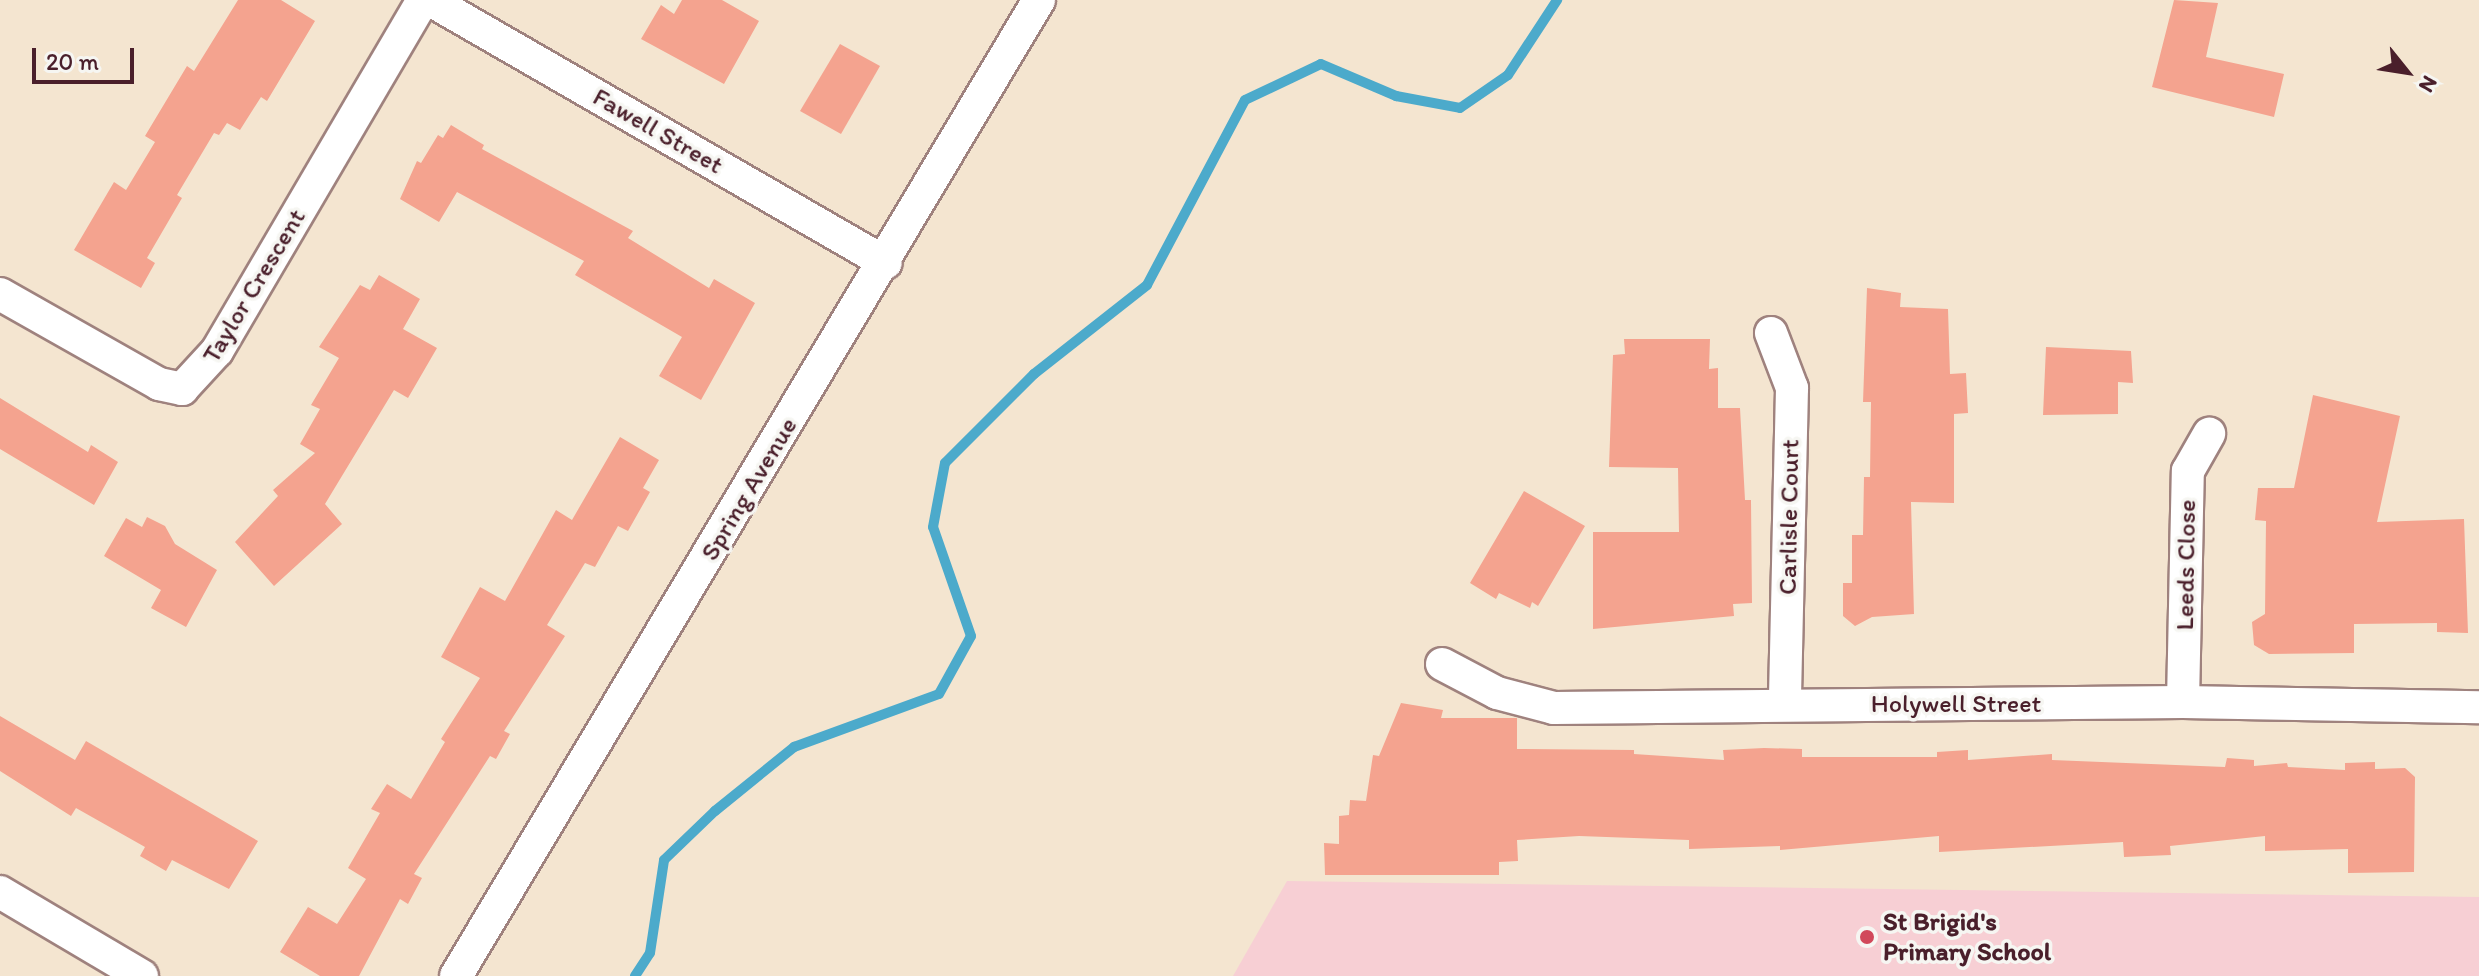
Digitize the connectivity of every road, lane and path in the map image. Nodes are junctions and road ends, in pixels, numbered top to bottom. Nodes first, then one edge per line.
1 (423, 0) edge
2 (430, 0) edge
3 (1039, 0) edge
4 (886, 263) junction
5 (0, 294) edge
6 (1771, 333) dead end
7 (2209, 434) dead end
8 (1442, 664) dead end
9 (2183, 702) junction
10 (1785, 704) junction
11 (2479, 707) edge
12 (0, 892) edge
13 (142, 976) edge
14 (456, 976) edge

1 - 5 street, Taylor Crescent
2 - 4 street, Fawell Street
3 - 4 street, Spring Avenue
4 - 14 street, Spring Avenue
6 - 10 street, Carlisle Court
7 - 9 street, Leeds Close
8 - 10 street, Holywell Street
9 - 10 street, Holywell Street
9 - 11 street, Holywell Street
12 - 13 street

